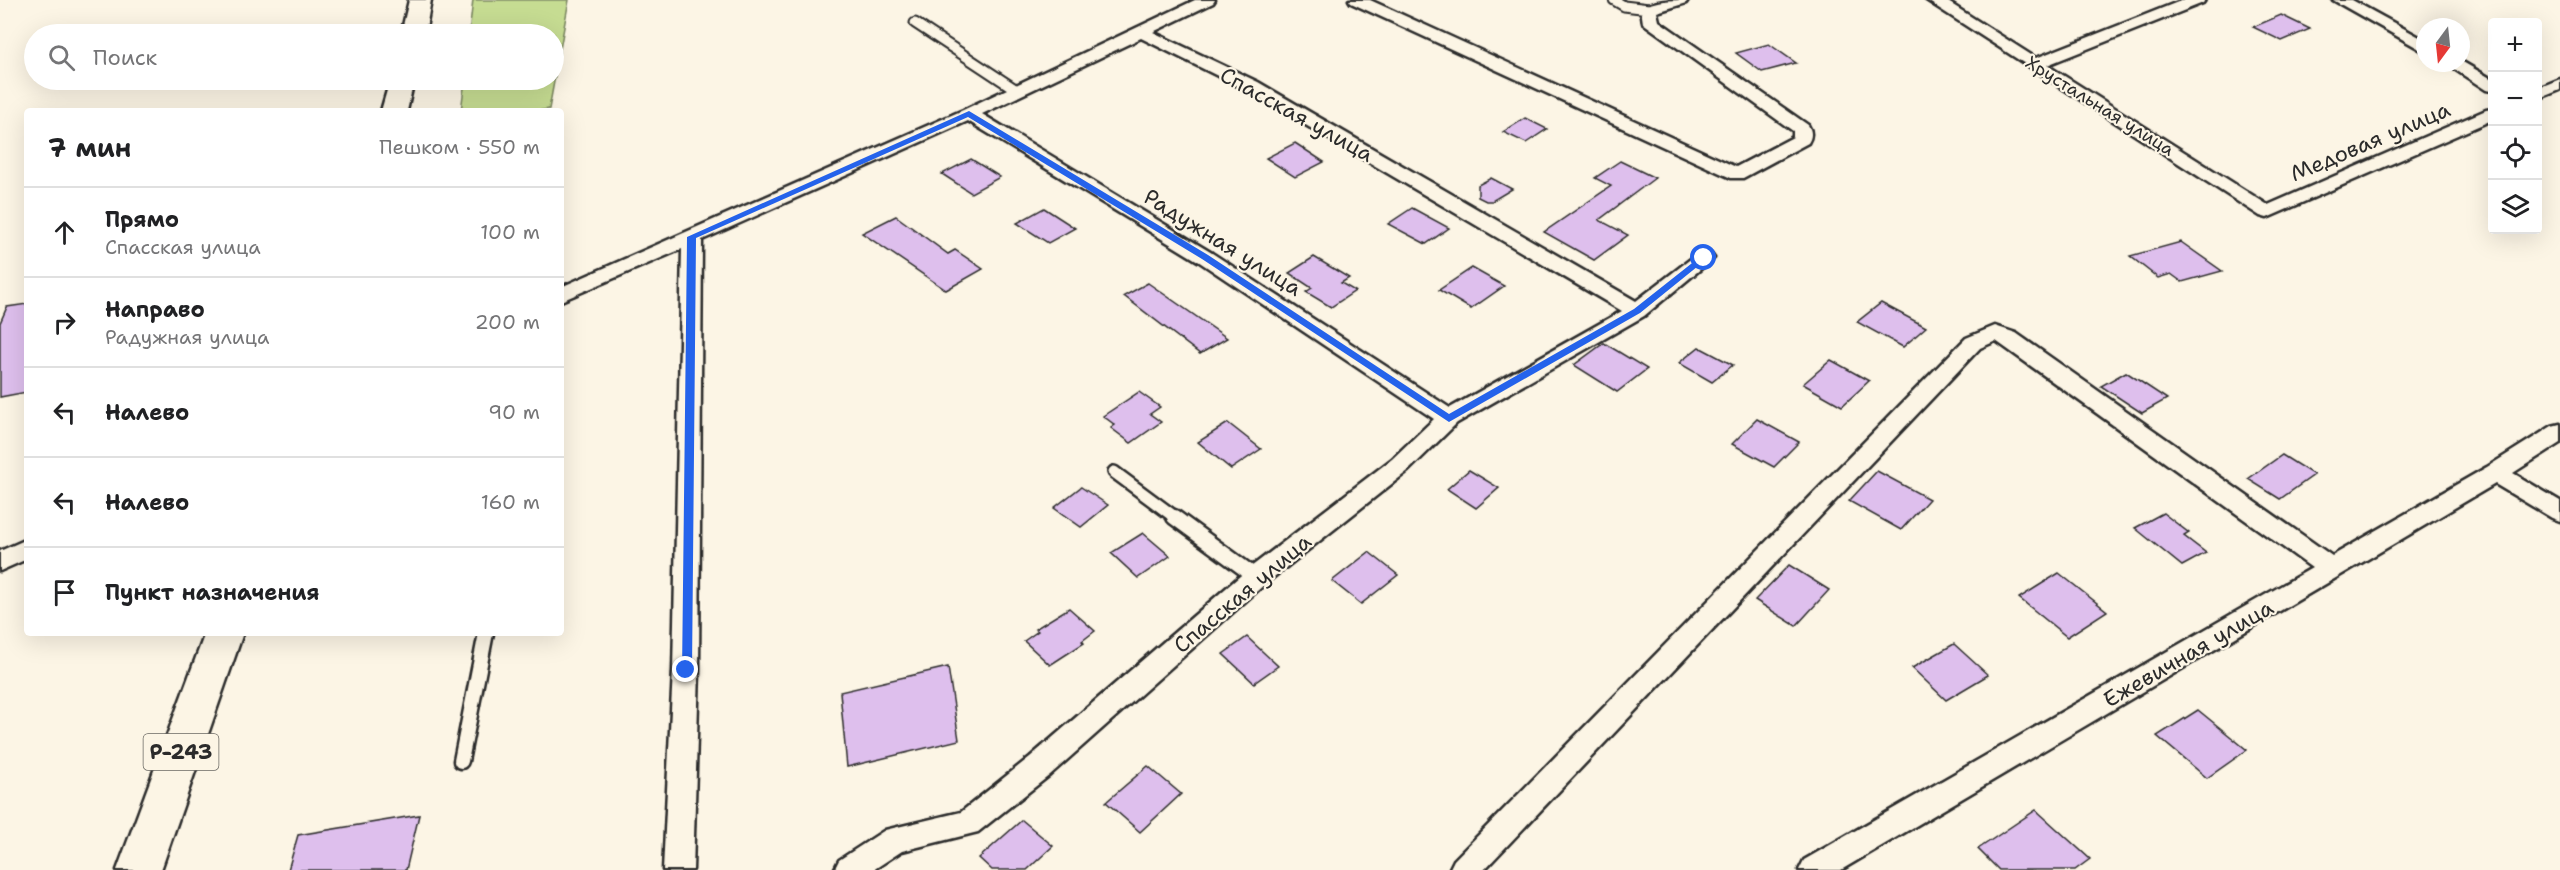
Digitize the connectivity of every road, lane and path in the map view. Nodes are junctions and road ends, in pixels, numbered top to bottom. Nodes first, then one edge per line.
1 (420, 0) edge
2 (1207, 0) edge
3 (1357, 0) edge
4 (1614, 0) edge
5 (1680, 0) edge
6 (1934, 0) edge
7 (2197, 0) edge
8 (2341, 0) edge
9 (1649, 9) junction
10 (915, 23) dead end
11 (415, 24) edge
12 (1142, 32) junction
13 (2416, 42) edge
14 (2034, 64) junction
15 (2468, 72) edge
16 (2488, 83) edge
17 (2560, 84) edge
18 (399, 90) edge
19 (1018, 90) junction
20 (2542, 92) edge
21 (395, 108) edge
22 (969, 114) junction
23 (2488, 116) edge
24 (2267, 212) joint
25 (692, 237) junction
26 (1704, 258) dead end
27 (564, 294) edge
28 (1637, 311) junction
29 (1449, 418) junction
30 (2560, 432) edge
31 (1114, 472) dead end
32 (2495, 473) junction
33 (2560, 512) edge
34 (24, 550) edge
35 (0, 562) edge
36 (2331, 569) junction
37 (1256, 577) junction
38 (223, 636) edge
39 (485, 636) edge
40 (461, 761) dead end
41 (139, 870) edge
42 (678, 870) edge
43 (849, 870) edge
44 (1464, 870) edge
45 (1814, 870) edge

1 - 11 highway
2 - 12 street
3 - 9 street
4 - 9 lane
5 - 9 street
6 - 14 street, Хрустальная улица
7 - 14 street
8 - 13 street
10 - 19 lane
12 - 19 street
12 - 28 street, Спасская улица
14 - 24 street, Хрустальная улица
15 - 16 street
17 - 20 street
18 - 21 highway
19 - 22 street
22 - 25 street
22 - 29 street, Радужная улица
23 - 24 street, Медовая улица
25 - 27 street
25 - 42 street
26 - 28 street, Спасская улица
28 - 29 street, Спасская улица
29 - 37 street, Спасская улица
30 - 32 street, Ежевичная улица
31 - 37 lane
32 - 33 street
32 - 36 street, Ежевичная улица
34 - 35 street
36 - 44 street
36 - 45 street, Ежевичная улица
37 - 43 street, Спасская улица
38 - 41 highway, Р-243
39 - 40 lane

